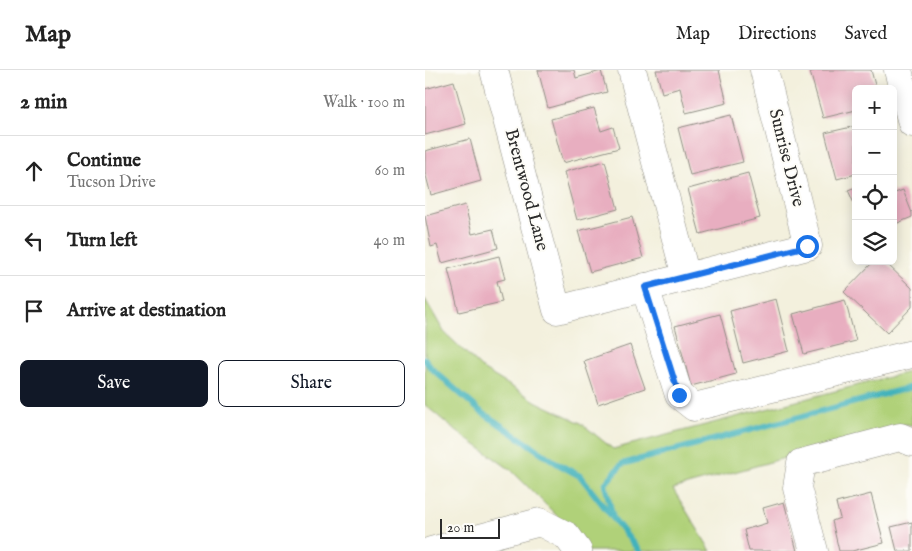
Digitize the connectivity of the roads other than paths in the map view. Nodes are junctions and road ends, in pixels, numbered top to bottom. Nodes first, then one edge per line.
1 (494, 70) edge
2 (632, 70) edge
3 (764, 70) edge
4 (898, 70) edge
5 (912, 123) edge
6 (686, 277) junction
7 (645, 287) junction
8 (912, 354) edge
9 (912, 442) edge
10 (431, 551) edge
11 (578, 551) edge
12 (814, 551) edge

1 - 7 street, Brentwood Lane
2 - 6 street
3 - 6 street, Sunrise Drive
4 - 5 street
6 - 7 street
7 - 8 street
9 - 12 street
10 - 11 street

